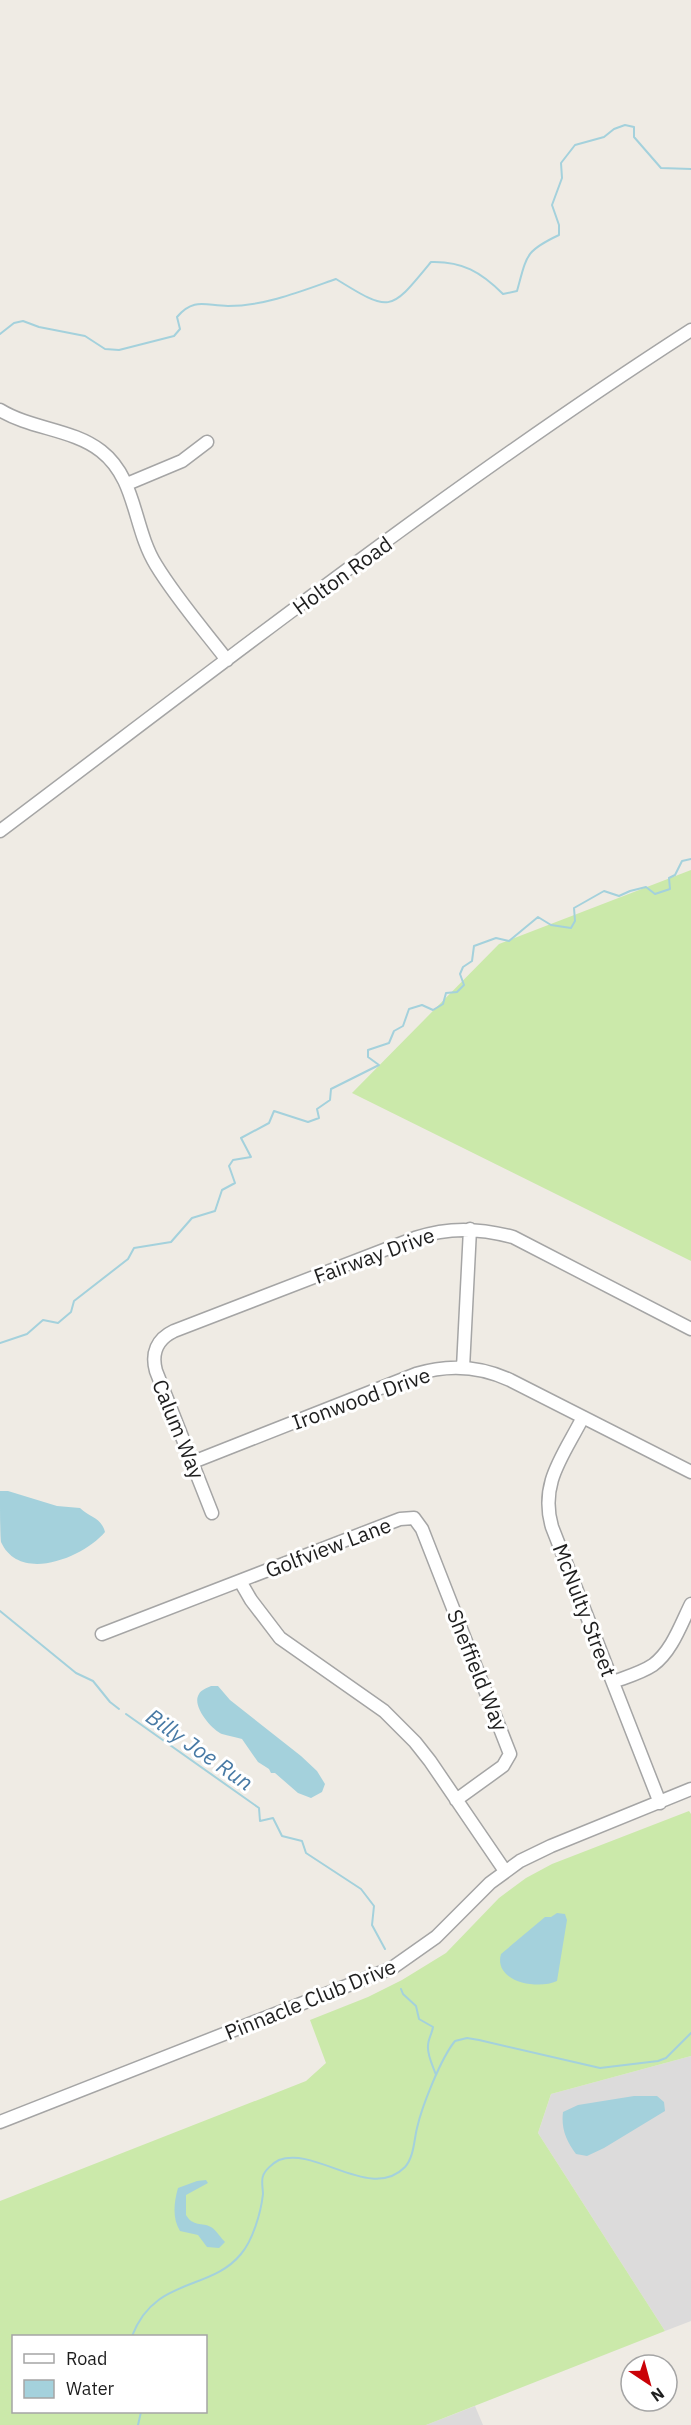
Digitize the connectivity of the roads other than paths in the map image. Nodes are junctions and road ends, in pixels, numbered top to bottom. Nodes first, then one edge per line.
1 (691, 330) edge
2 (0, 411) edge
3 (207, 442) dead end
4 (127, 484) junction
5 (226, 660) junction
6 (0, 831) edge
7 (470, 1229) junction
8 (691, 1329) edge
9 (157, 1345) joint
10 (463, 1368) junction
11 (583, 1417) junction
12 (193, 1462) junction
13 (691, 1472) edge
14 (212, 1513) dead end
15 (416, 1520) joint
16 (240, 1581) junction
17 (691, 1604) edge
18 (102, 1634) dead end
19 (613, 1682) junction
20 (691, 1789) edge
21 (456, 1800) junction
22 (660, 1803) junction
23 (505, 1871) junction
24 (0, 2122) edge

1 - 5 street, Holton Road
2 - 4 street
3 - 4 street
4 - 5 street
5 - 6 street, Holton Road
7 - 8 street, Fairway Drive
7 - 9 street, Fairway Drive
7 - 10 street
9 - 12 street, Calum Way
10 - 11 street, Ironwood Drive
10 - 12 street, Ironwood Drive
11 - 13 street, Ironwood Drive
11 - 19 street, McNulty Street
12 - 14 street, Calum Way
15 - 16 street, Golfview Lane
15 - 21 street, Sheffield Way
16 - 18 street, Golfview Lane
16 - 21 street
17 - 19 street
19 - 22 street, McNulty Street
20 - 22 street, Pinnacle Club Drive
21 - 23 street
22 - 23 street, Pinnacle Club Drive
23 - 24 street, Pinnacle Club Drive

